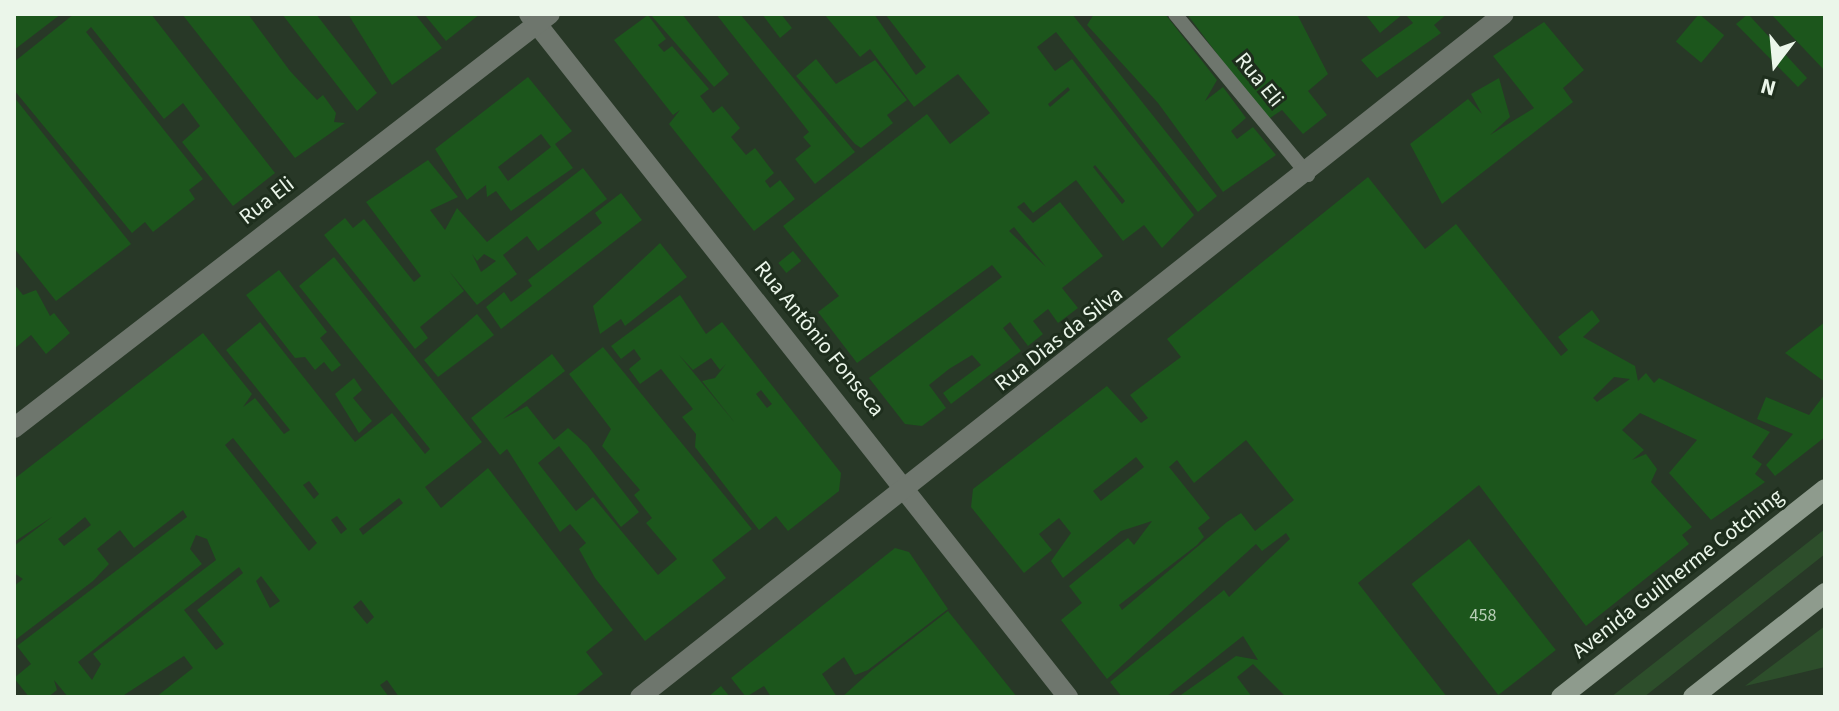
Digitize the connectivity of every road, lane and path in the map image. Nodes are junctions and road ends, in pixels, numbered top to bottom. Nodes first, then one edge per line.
1 (1175, 14) edge
2 (1504, 14) edge
3 (539, 17) edge
4 (1308, 175) junction
5 (14, 428) edge
6 (907, 488) junction
7 (1825, 489) edge
8 (1825, 593) edge
9 (640, 697) edge
10 (1068, 697) edge
11 (1561, 697) edge
12 (1693, 697) edge

1 - 4 lane, Rua Eli
2 - 4 street, Rua Dias da Silva
3 - 5 street, Rua Eli
3 - 6 street, Rua Antônio Fonseca
4 - 6 street, Rua Dias da Silva
6 - 9 street, Rua Dias da Silva
6 - 10 street, Rua Antônio Fonseca
7 - 11 main road, Avenida Guilherme Cotching
8 - 12 main road

